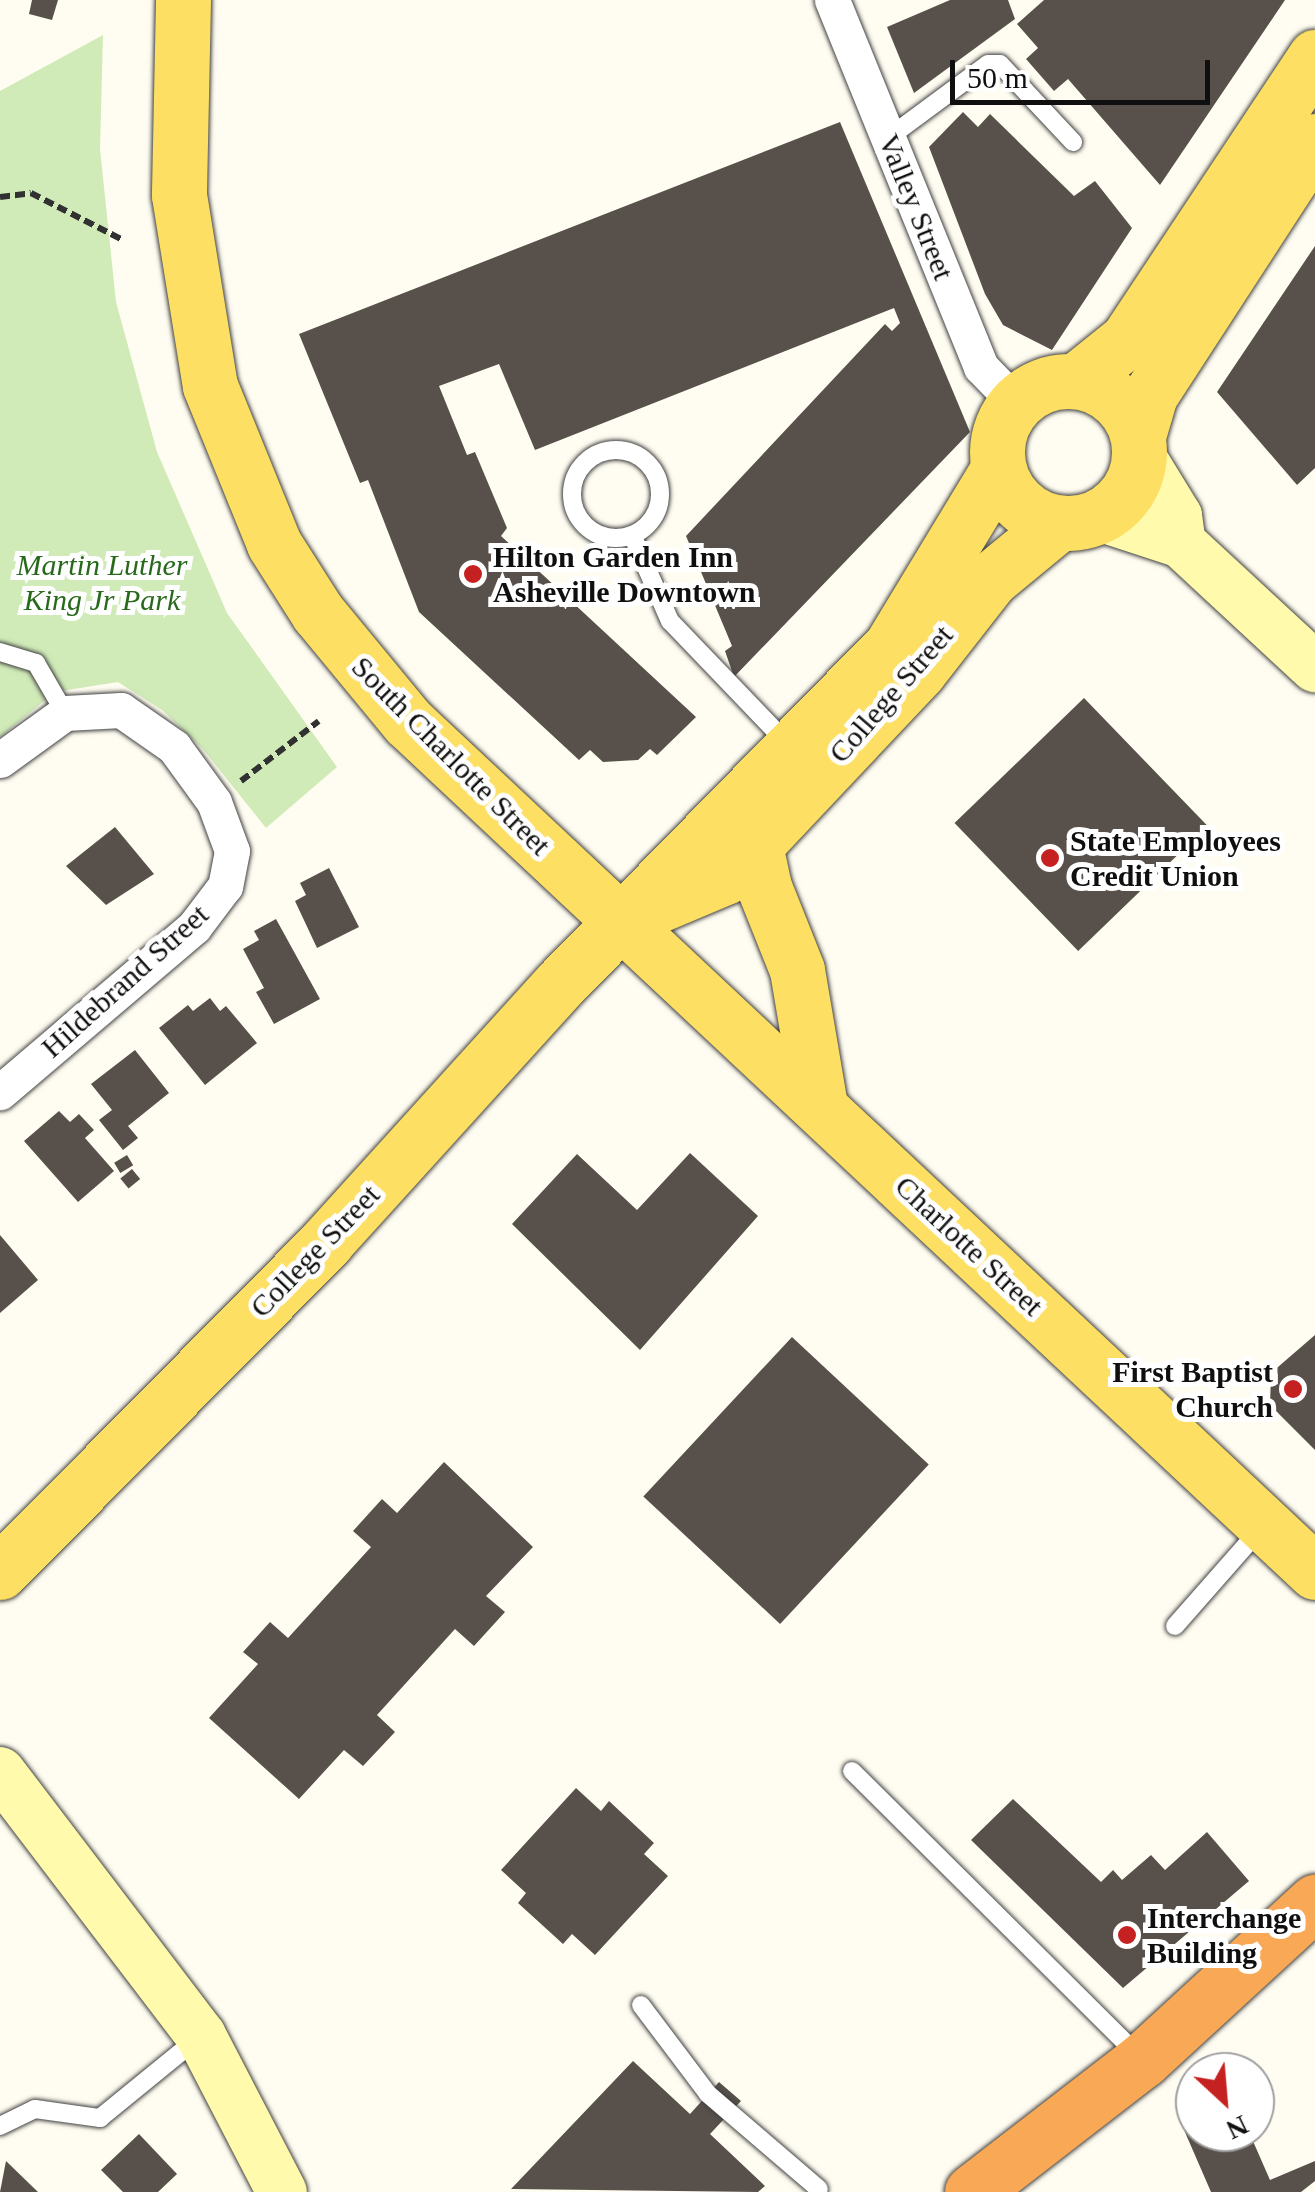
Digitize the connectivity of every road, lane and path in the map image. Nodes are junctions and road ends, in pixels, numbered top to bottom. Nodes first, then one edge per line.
1 (183, 0) edge
2 (832, 0) edge
3 (1308, 100) edge
4 (888, 138) junction
5 (1073, 142) dead end
6 (0, 196) edge
7 (121, 239) dead end
8 (1076, 381) junction
9 (1016, 402) junction
10 (1138, 445) junction
11 (998, 469) junction
12 (1079, 519) junction
13 (632, 535) junction
14 (1181, 543) junction
15 (0, 652) edge
16 (1315, 667) edge
17 (65, 713) junction
18 (319, 721) dead end
19 (790, 746) junction
20 (0, 760) edge
21 (214, 802) junction
22 (756, 845) junction
23 (621, 921) junction
24 (0, 1092) edge
25 (820, 1106) junction
26 (1265, 1524) junction
27 (0, 1572) edge
28 (1315, 1572) edge
29 (1175, 1626) dead end
30 (852, 1771) dead end
31 (0, 1772) edge
32 (1315, 1902) edge
33 (641, 2005) dead end
34 (201, 2036) junction
35 (1143, 2060) junction
36 (0, 2126) edge
37 (818, 2190) dead end
38 (282, 2192) edge
39 (972, 2192) edge

1 - 23 main road, South Charlotte Street
2 - 4 street, Valley Street
3 - 8 main road
3 - 10 main road
4 - 5 lane
4 - 9 street, Valley Street
6 - 7 path
8 - 9 main road
8 - 10 main road
9 - 11 main road
10 - 12 main road
10 - 14 main road
11 - 12 main road
11 - 19 main road, College Street
12 - 14 main road
12 - 22 main road, College Street
13 - 13 lane
13 - 19 lane
14 - 16 main road
15 - 17 lane
17 - 20 street
17 - 21 street, Hildebrand Street
18 - 21 path
19 - 23 main road, College Street
21 - 24 street, Hildebrand Street
22 - 23 main road, College Street
22 - 25 main road
23 - 25 main road, Charlotte Street
23 - 27 main road, College Street
25 - 26 main road, Charlotte Street
26 - 28 main road, Charlotte Street
26 - 29 lane
30 - 35 lane
31 - 34 main road
32 - 35 highway
33 - 37 lane
34 - 36 lane
34 - 38 main road
35 - 39 highway

